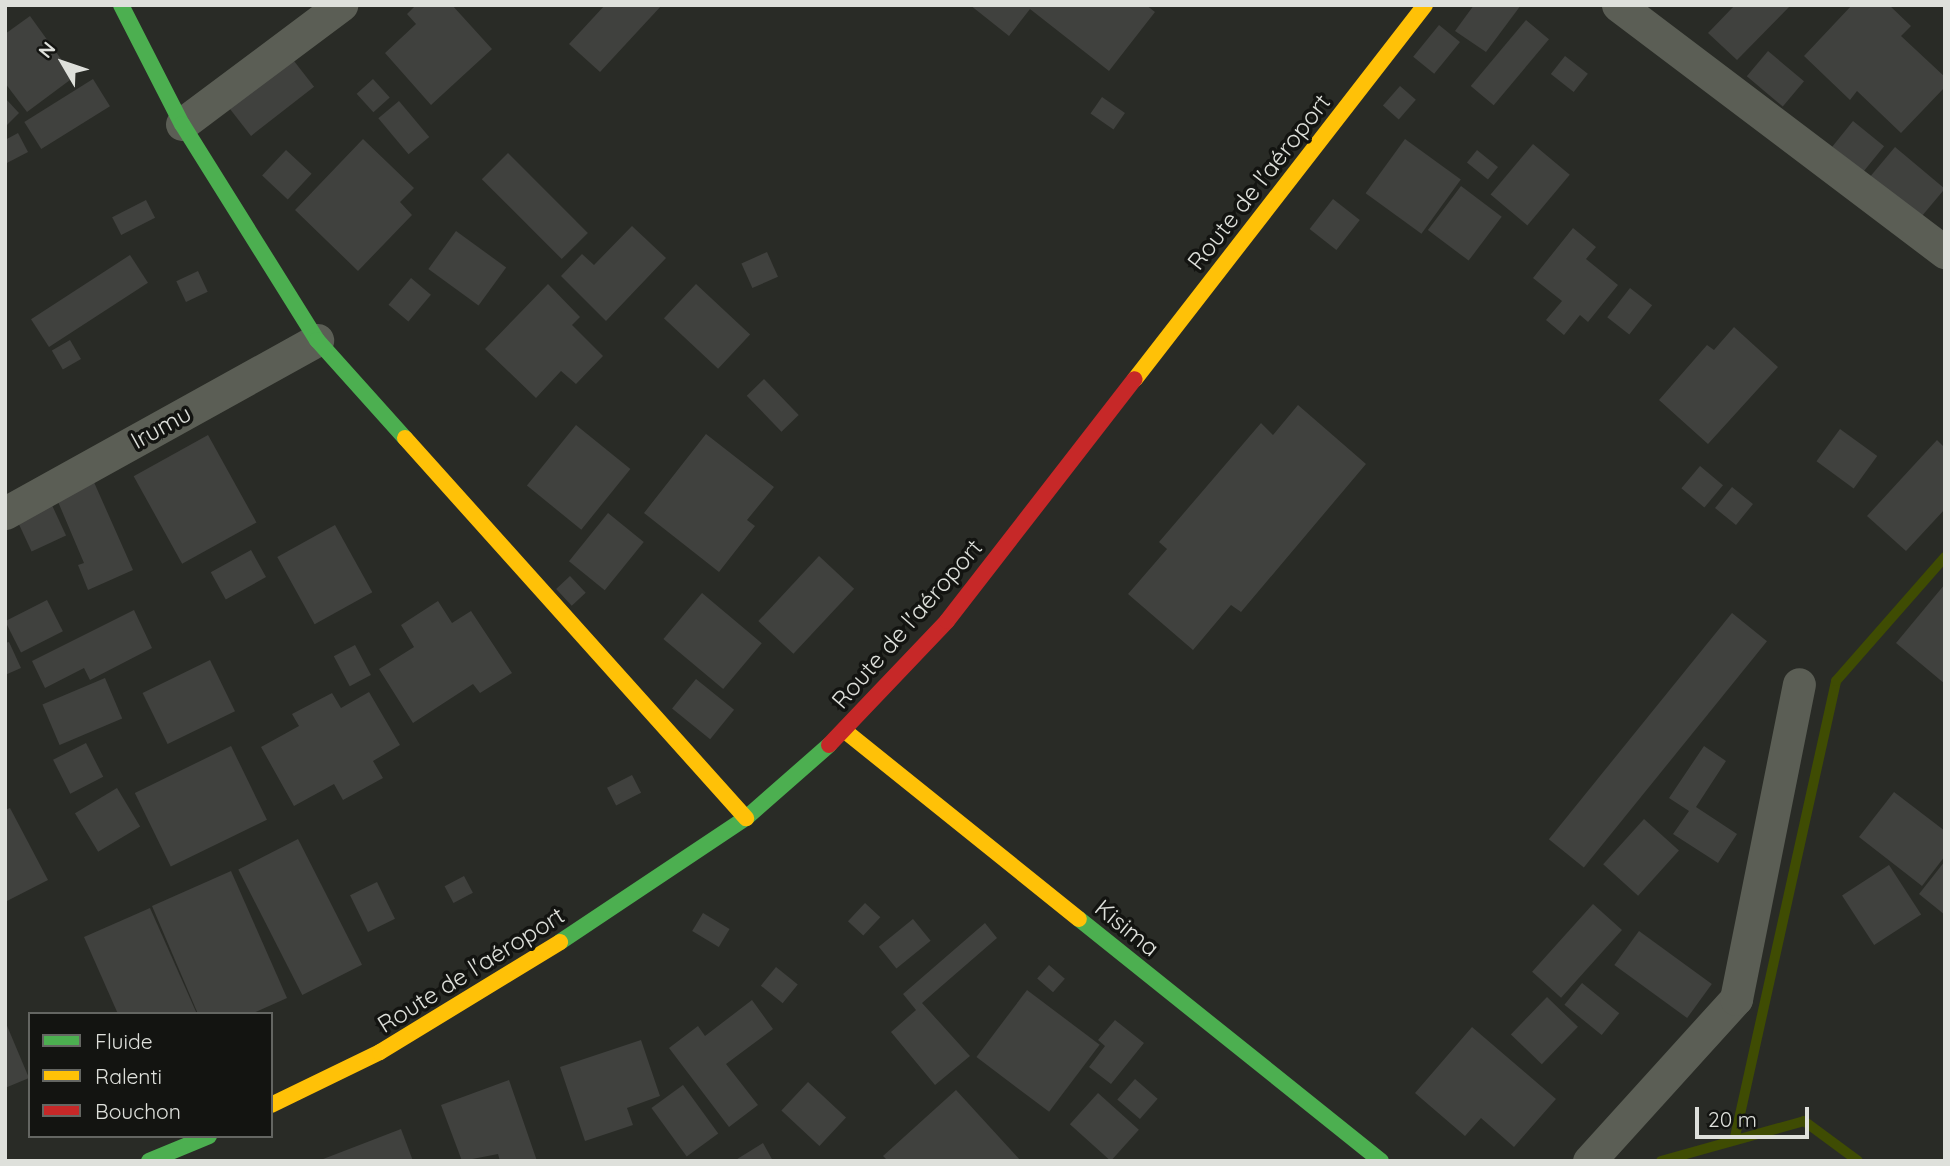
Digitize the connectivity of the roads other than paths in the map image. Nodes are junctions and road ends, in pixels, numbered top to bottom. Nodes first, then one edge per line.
1 (121, 5) edge
2 (341, 5) edge
3 (1425, 5) edge
4 (1618, 5) edge
5 (182, 124) junction
6 (1945, 252) edge
7 (317, 340) junction
8 (5, 513) edge
9 (1799, 684) dead end
10 (845, 731) junction
11 (746, 818) junction
12 (273, 1104) edge
13 (203, 1138) edge
14 (149, 1161) edge
15 (1381, 1161) edge
16 (1589, 1161) edge

1 - 5 street
2 - 5 street
3 - 10 street, Route de l'aéroport
4 - 6 street
5 - 7 street
7 - 8 street, Irumu
7 - 11 street
9 - 16 street
10 - 11 street, Route de l'aéroport
10 - 15 street, Kisima
11 - 12 street, Route de l'aéroport
13 - 14 street

